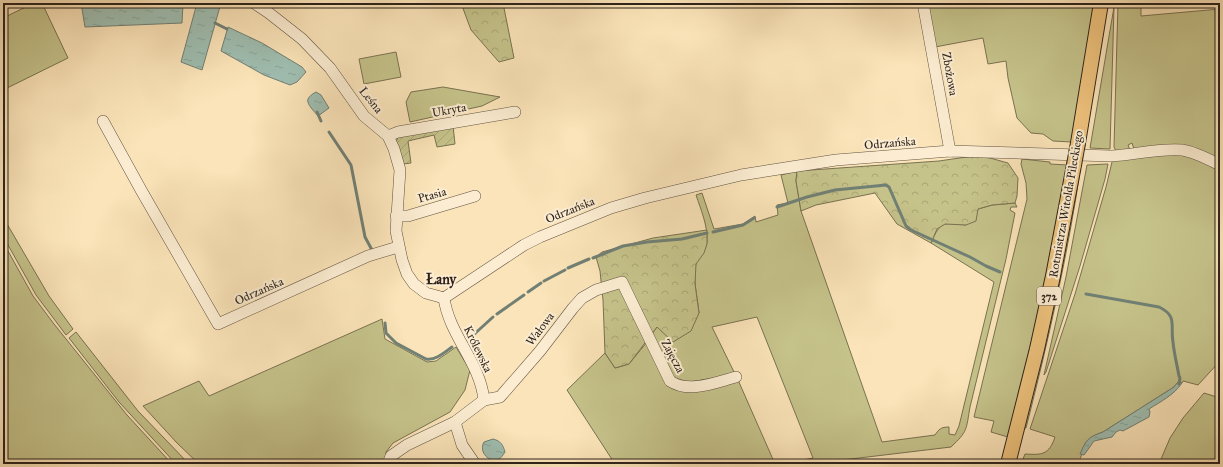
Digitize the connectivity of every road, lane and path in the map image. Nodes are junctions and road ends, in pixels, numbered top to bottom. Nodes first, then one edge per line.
1 (254, 3) edge
2 (923, 3) edge
3 (1101, 3) edge
4 (514, 112) dead end
5 (103, 121) dead end
6 (388, 136) junction
7 (950, 151) junction
8 (1220, 165) edge
9 (475, 196) dead end
10 (396, 216) junction
11 (398, 247) junction
12 (622, 282) joint
13 (444, 298) junction
14 (736, 377) dead end
15 (484, 400) junction
16 (455, 422) junction
17 (388, 464) edge
18 (475, 464) edge
19 (1008, 464) edge

1 - 6 street, Leśna
2 - 7 street, Zbożowa
3 - 19 main road, Rotmistrza Witolda Pileckiego / 372, bridge
4 - 6 street, Ukryta
5 - 11 street, Odrzańska
6 - 10 street, Leśna
7 - 8 street, Odrzańska
7 - 13 street, Odrzańska
9 - 10 street, Ptasia
10 - 11 street, Leśna
11 - 13 street
12 - 14 street, Zajęcza
12 - 15 street, Wałowa
13 - 15 street, Królewska
15 - 16 street
16 - 17 street
16 - 18 street

